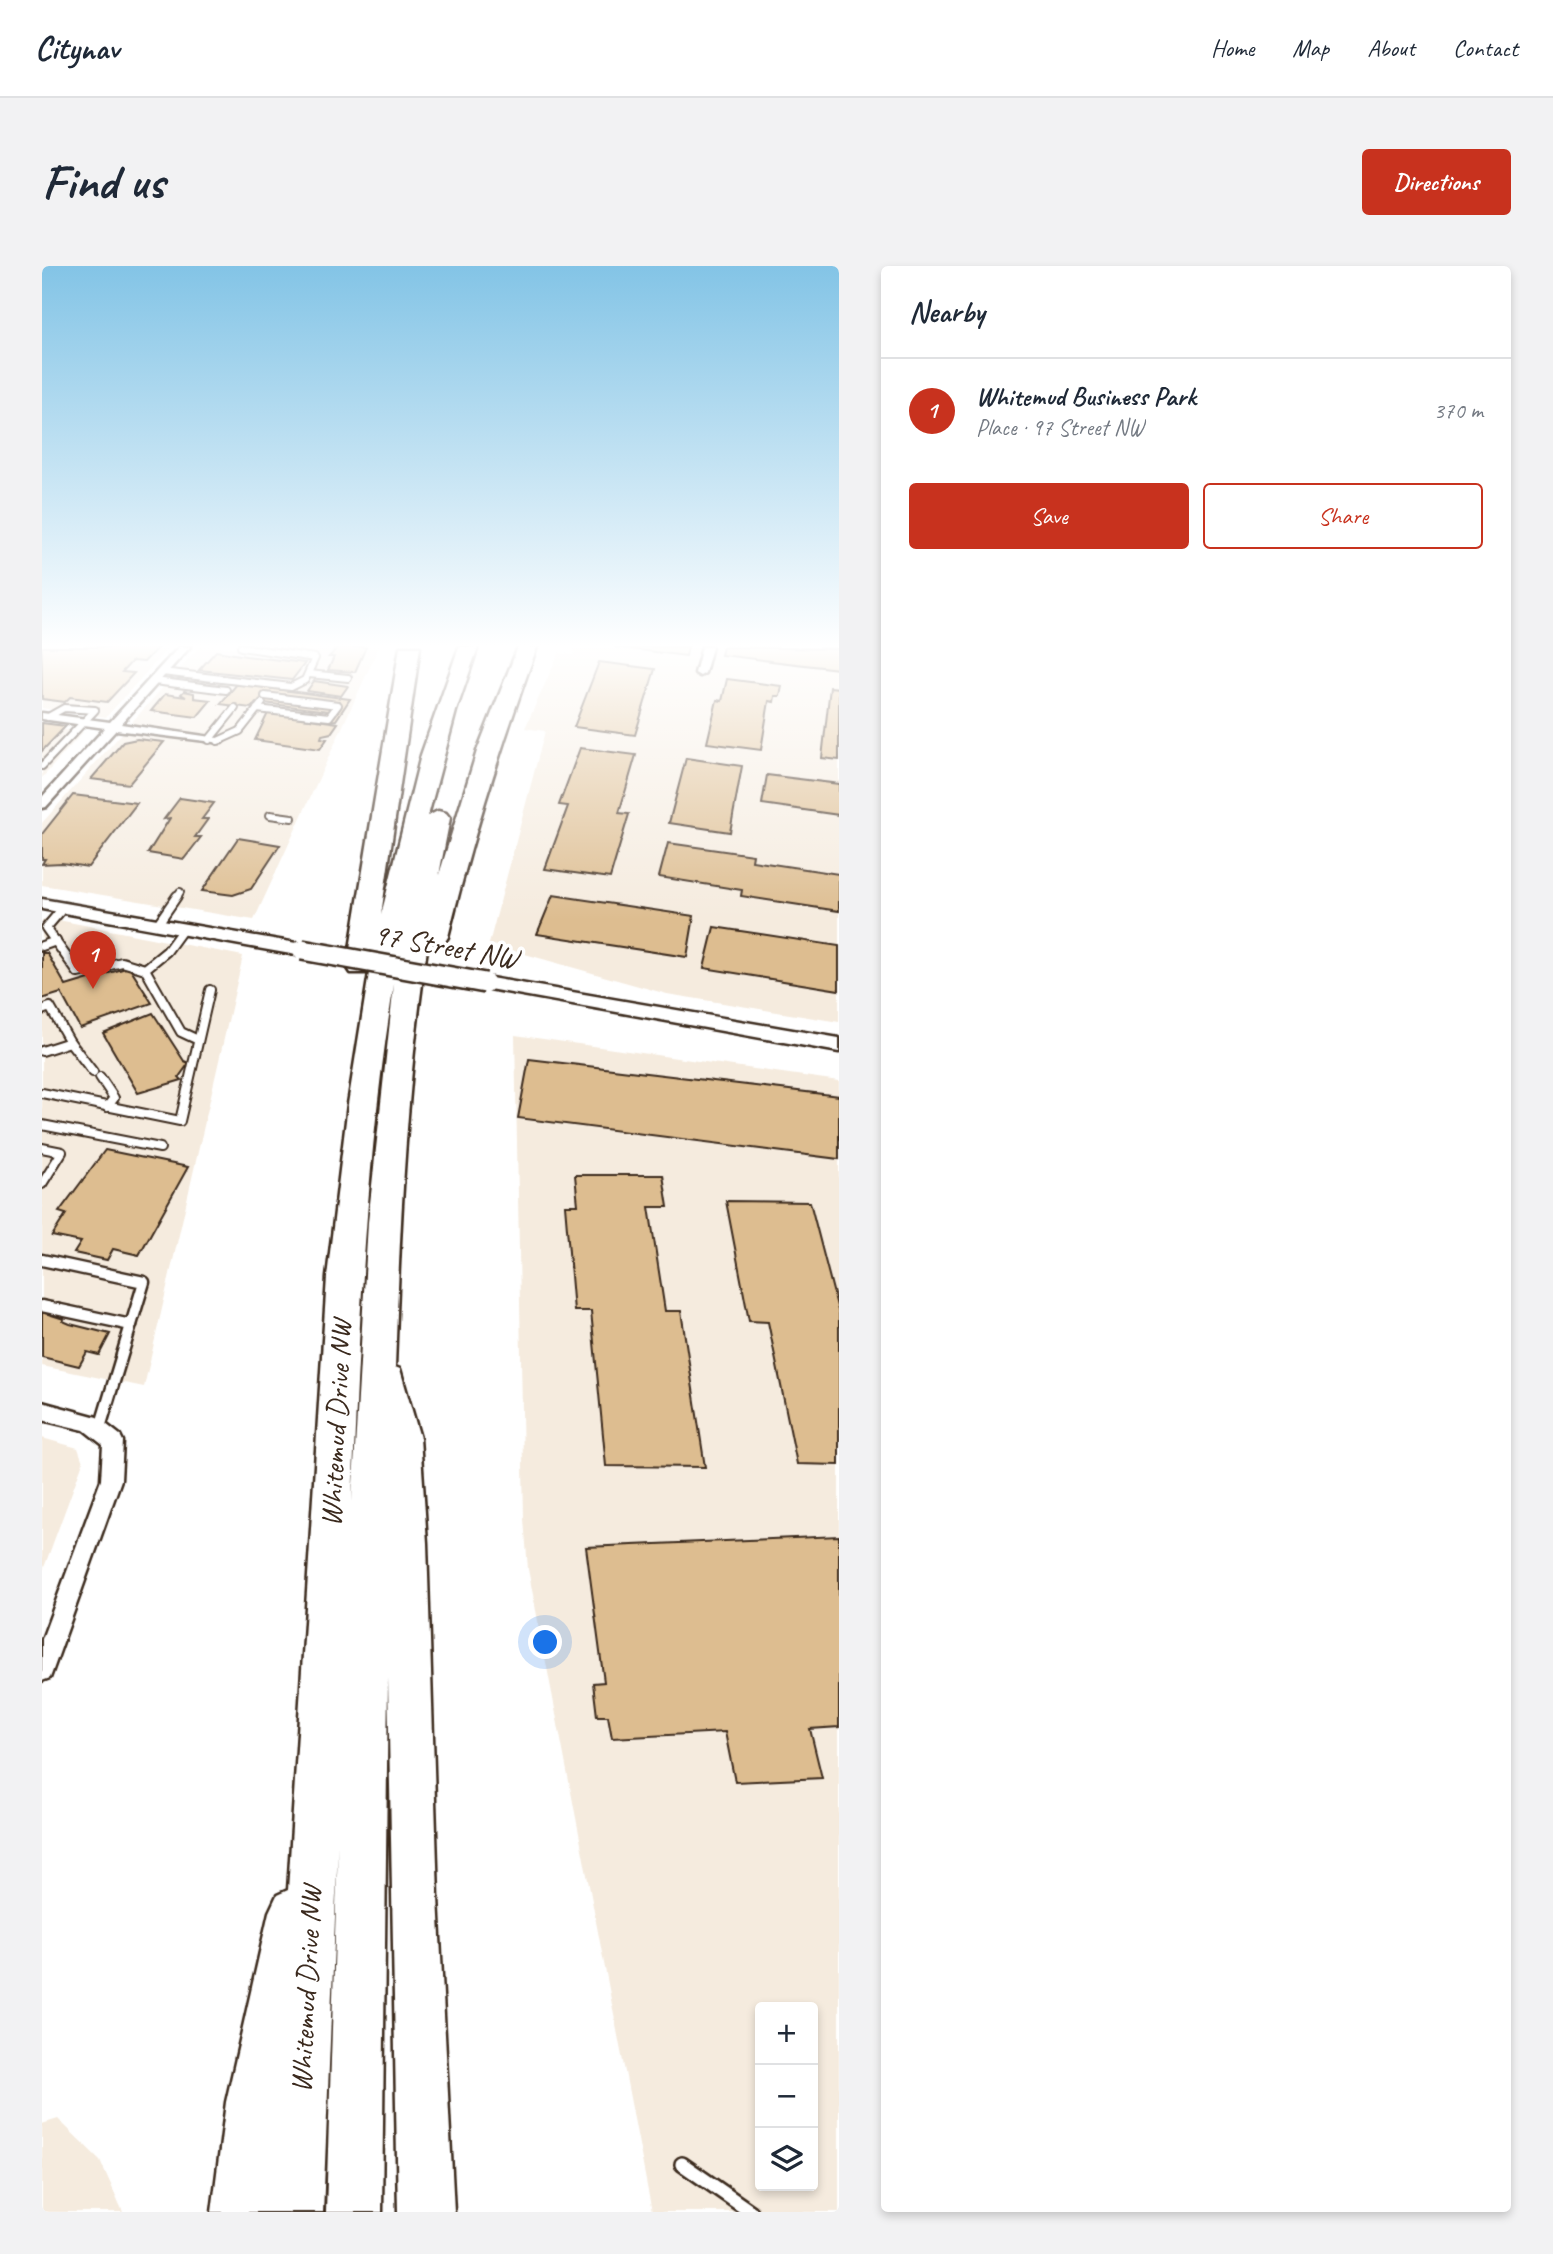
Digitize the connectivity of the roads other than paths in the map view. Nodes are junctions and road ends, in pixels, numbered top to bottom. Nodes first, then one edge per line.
1 (69, 738) edge
2 (103, 738) edge
3 (198, 738) edge
4 (220, 738) edge
5 (396, 738) edge
6 (437, 738) edge
7 (459, 738) edge
8 (493, 738) edge
9 (214, 740) joint
10 (42, 766) edge
11 (42, 804) edge
12 (270, 815) dead end
13 (292, 818) dead end
14 (180, 892) dead end
15 (42, 904) edge
16 (63, 908) junction
17 (157, 925) junction
18 (44, 929) edge
19 (183, 929) junction
20 (56, 941) junction
21 (42, 946) edge
22 (145, 969) junction
23 (210, 990) dead end
24 (42, 1010) edge
25 (402, 1021) junction
26 (196, 1039) junction
27 (70, 1042) junction
28 (839, 1045) edge
29 (42, 1051) edge
30 (366, 1074) junction
31 (42, 1093) edge
32 (107, 1107) junction
33 (42, 1125) edge
34 (42, 1148) edge
35 (160, 1148) dead end
36 (42, 1184) edge
37 (42, 1260) edge
38 (42, 1306) edge
39 (131, 1325) junction
40 (377, 1339) junction
41 (42, 1411) edge
42 (106, 1436) junction
43 (42, 1670) edge
44 (315, 1817) junction
45 (682, 2164) dead end
46 (240, 2212) edge
47 (295, 2212) edge
48 (355, 2212) edge
49 (426, 2212) edge
50 (751, 2212) edge

1 - 10 lane
2 - 11 street
3 - 9 street
4 - 9 lane
5 - 30 highway
6 - 30 highway, Whitemud Drive NW
7 - 25 highway, Whitemud Drive NW
8 - 25 highway
12 - 13 lane
14 - 17 lane
15 - 16 street, 97 Street NW
16 - 17 street, 97 Street NW
16 - 18 lane
17 - 19 street, 97 Street NW
18 - 20 lane
19 - 22 lane
19 - 28 street, 97 Street NW, bridge
20 - 21 lane
20 - 22 lane
22 - 26 lane
23 - 26 lane
24 - 27 lane
25 - 40 highway, Whitemud Drive NW
26 - 32 lane
27 - 29 lane
27 - 32 lane
30 - 44 highway, Whitemud Drive NW
31 - 32 lane
33 - 35 lane
34 - 36 lane
37 - 39 lane
38 - 39 lane
39 - 42 lane
40 - 48 highway, Whitemud Drive NW
40 - 49 highway
41 - 42 street
42 - 43 street
44 - 46 highway
44 - 47 highway, Whitemud Drive NW
45 - 50 lane

